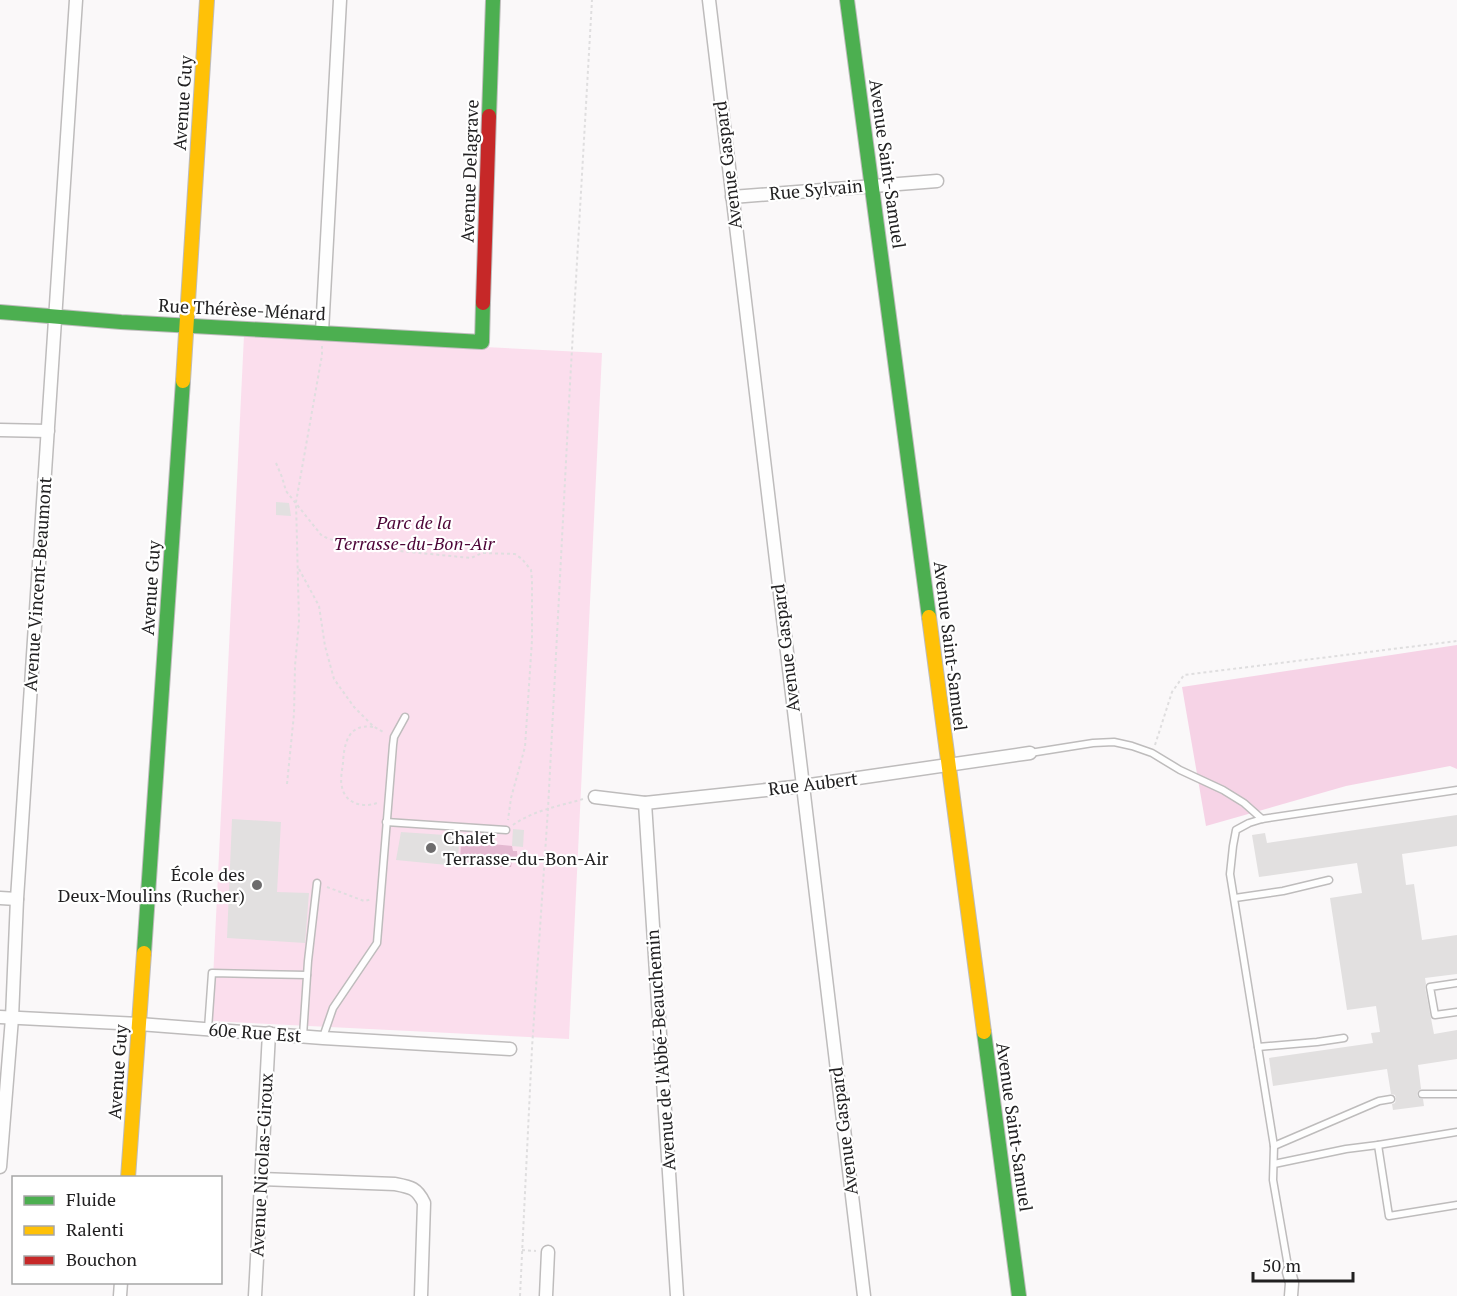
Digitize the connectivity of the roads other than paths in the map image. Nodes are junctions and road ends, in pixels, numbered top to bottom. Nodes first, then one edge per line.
1 (76, 0) edge
2 (207, 0) edge
3 (340, 0) edge
4 (493, 0) edge
5 (709, 0) edge
6 (848, 0) edge
7 (937, 181) dead end
8 (872, 186) junction
9 (732, 197) junction
10 (0, 312) edge
11 (56, 318) junction
12 (187, 326) junction
13 (322, 332) junction
14 (482, 342) joint
15 (0, 430) edge
16 (48, 431) junction
17 (405, 717) dead end
18 (1030, 753) joint
19 (948, 766) junction
20 (803, 786) junction
21 (1457, 790) edge
22 (595, 796) road end
23 (645, 804) junction
24 (1262, 819) junction
25 (386, 822) junction
26 (506, 830) road end
27 (1329, 880) dead end
28 (316, 882) road end
29 (0, 898) edge
30 (1235, 898) junction
31 (17, 899) junction
32 (307, 975) junction
33 (1457, 983) edge
34 (1457, 1012) edge
35 (6, 1018) edge
36 (139, 1024) junction
37 (208, 1029) junction
38 (268, 1033) junction
39 (303, 1036) junction
40 (323, 1038) junction
41 (1344, 1038) dead end
42 (1258, 1047) junction
43 (510, 1049) dead end
44 (1422, 1094) dead end
45 (1457, 1094) edge
46 (1391, 1099) dead end
47 (1457, 1132) edge
48 (1378, 1145) junction
49 (1274, 1146) junction
50 (1274, 1164) junction
51 (0, 1167) edge
52 (128, 1176) edge
53 (261, 1179) junction
54 (1457, 1205) edge
55 (548, 1252) dead end
56 (1289, 1272) joint
57 (255, 1296) edge
58 (421, 1296) edge
59 (546, 1296) edge
60 (677, 1296) edge
61 (864, 1296) edge
62 (1019, 1296) edge
63 (1291, 1296) edge

1 - 11 street, Avenue Vincent-Beaumont
2 - 12 street, Avenue Guy
3 - 13 street
4 - 14 street, Avenue Delagrave
5 - 9 street, Avenue Gaspard
6 - 8 street, Avenue Saint-Samuel
7 - 8 street, Rue Sylvain
8 - 9 street, Rue Sylvain
8 - 19 street, Avenue Saint-Samuel
9 - 20 street, Avenue Gaspard
10 - 11 street, Rue Thérèse-Ménard
11 - 12 street, Rue Thérèse-Ménard
11 - 16 street, Avenue Vincent-Beaumont
12 - 13 street, Rue Thérèse-Ménard
12 - 36 street, Avenue Guy
13 - 14 street, Rue Thérèse-Ménard
15 - 16 street
16 - 31 street, Avenue Vincent-Beaumont
17 - 25 lane
18 - 19 street, Rue Aubert
18 - 24 lane
19 - 20 street, Rue Aubert
19 - 62 street, Avenue Saint-Samuel
20 - 23 street, Rue Aubert
20 - 61 street, Avenue Gaspard
21 - 24 lane
22 - 23 street, Rue Aubert
23 - 60 street, Avenue de l'Abbé-Beauchemin
24 - 30 lane
25 - 26 lane
25 - 40 lane
27 - 30 lane
28 - 32 lane
29 - 31 street
30 - 42 lane
31 - 35 street, Avenue Vincent-Beaumont
32 - 37 lane
32 - 39 lane
33 - 34 lane
35 - 36 street, 60e Rue Est
35 - 51 street, Avenue Vincent-Beaumont
36 - 37 street, 60e Rue Est
36 - 52 street, Avenue Guy
37 - 38 street, 60e Rue Est
38 - 39 street, 60e Rue Est
38 - 53 street, Avenue Nicolas-Giroux
39 - 40 street, 60e Rue Est
40 - 43 street, 60e Rue Est
41 - 42 lane
42 - 49 lane
44 - 45 lane
46 - 49 lane
47 - 48 lane
48 - 50 lane
48 - 54 lane
49 - 50 lane
50 - 56 lane
53 - 57 street, Avenue Nicolas-Giroux
53 - 58 street
55 - 59 street
56 - 63 street

